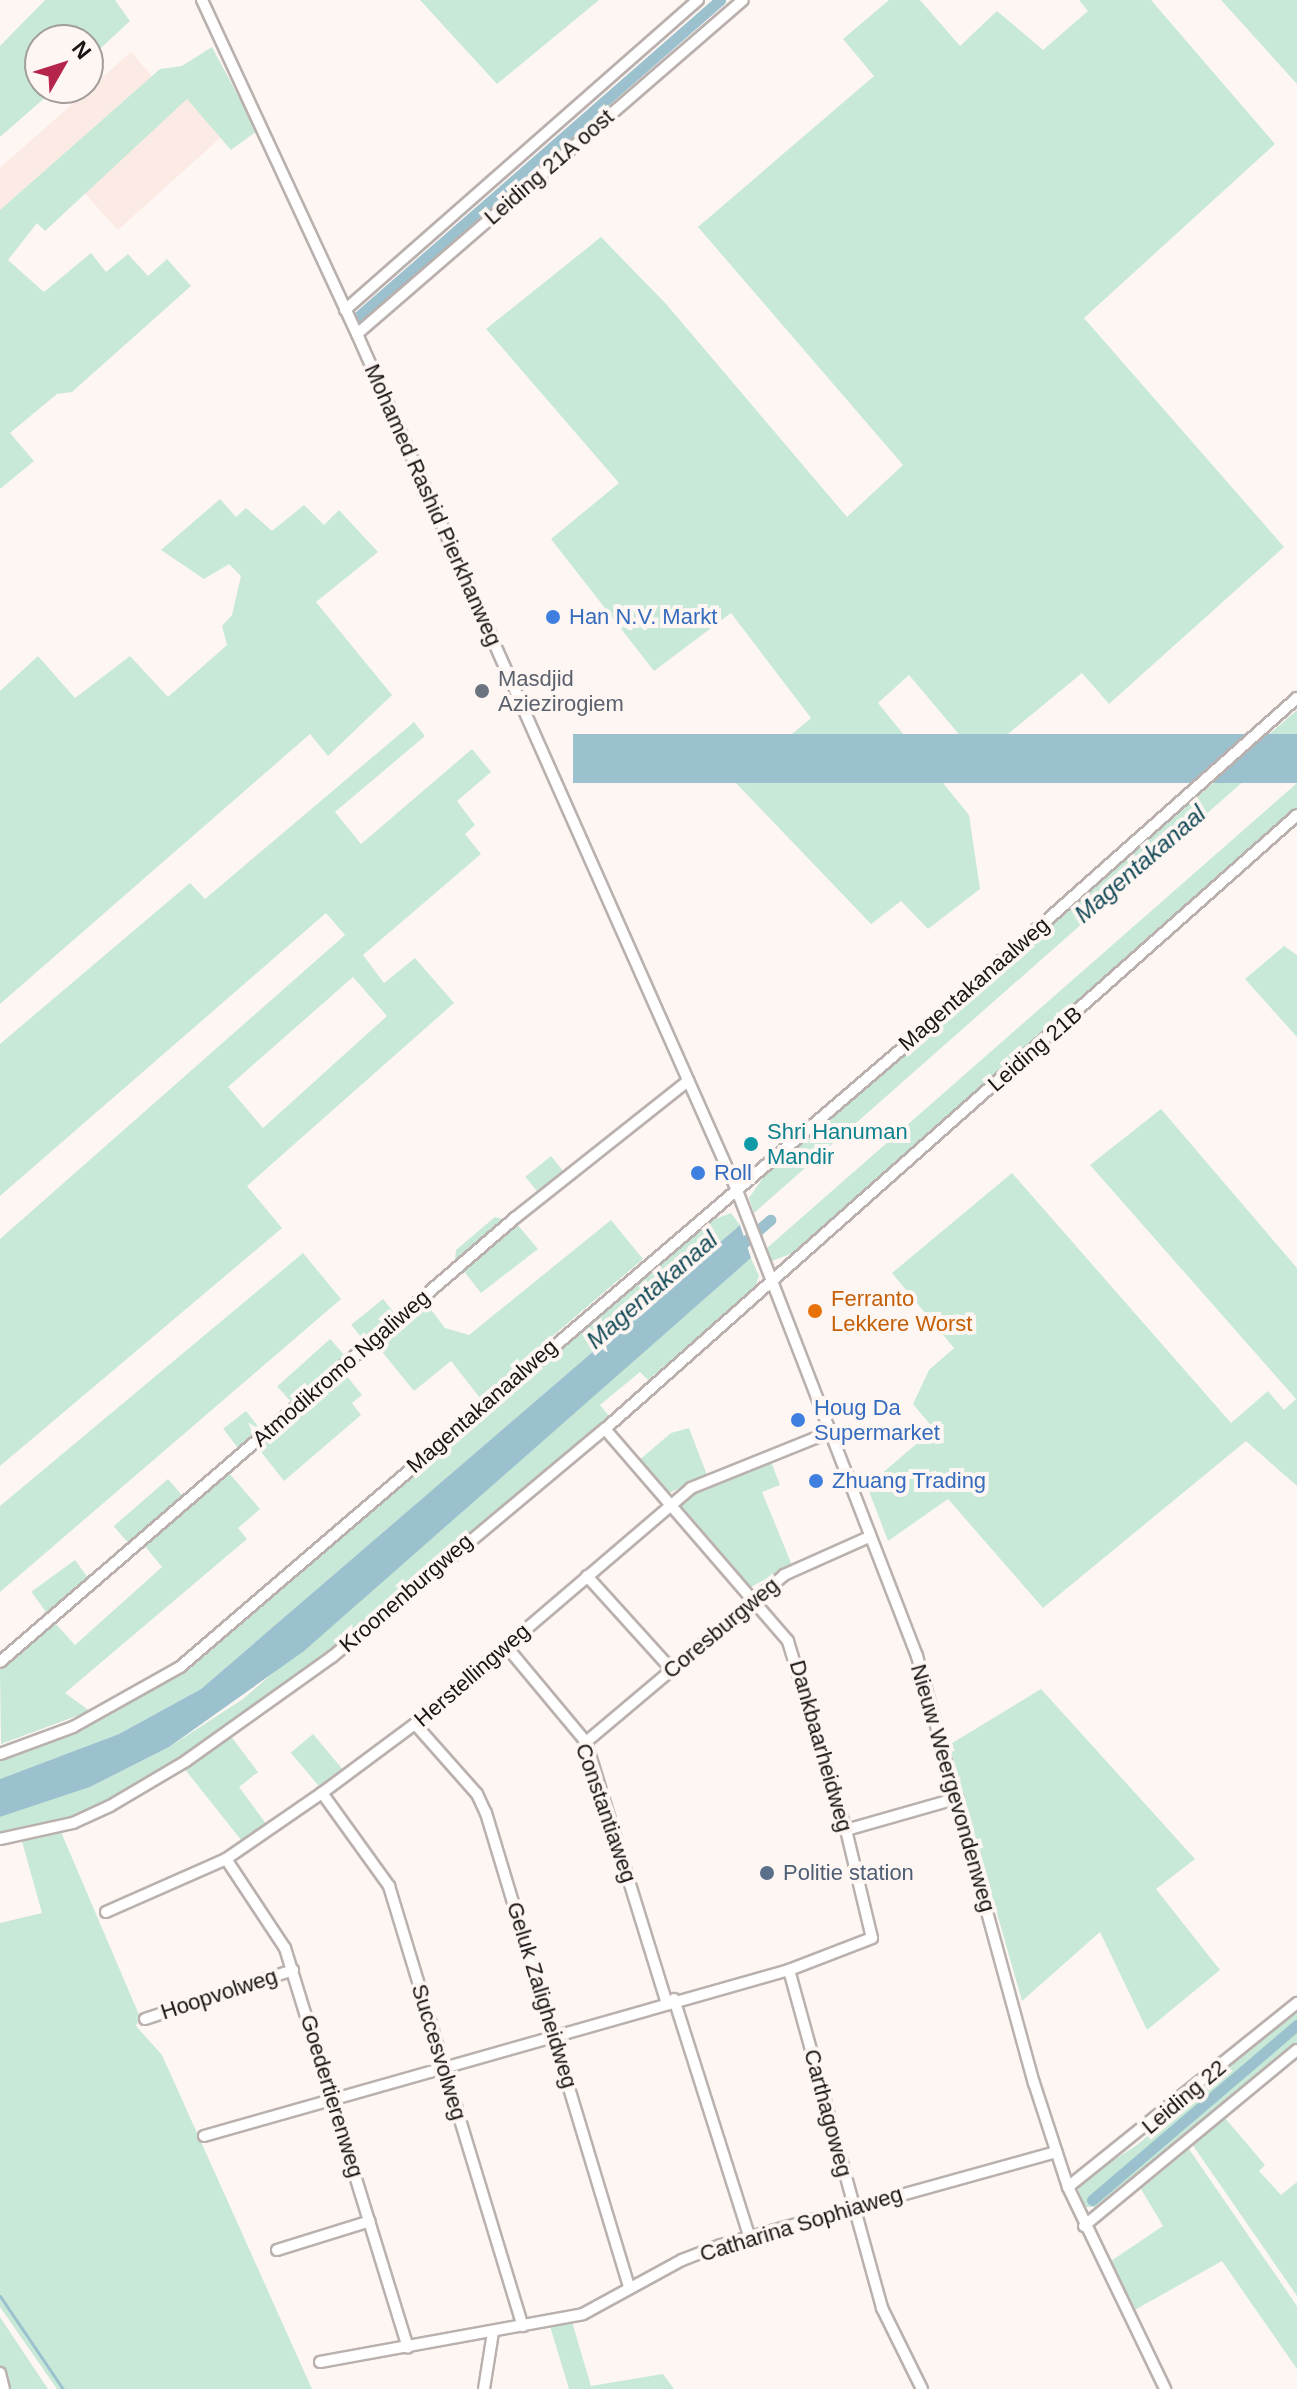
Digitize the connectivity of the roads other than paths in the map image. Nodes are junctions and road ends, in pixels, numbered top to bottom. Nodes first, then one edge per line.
1 (202, 0) edge
2 (698, 0) edge
3 (743, 0) edge
4 (345, 310) junction
5 (357, 334) junction
6 (1297, 698) edge
7 (1297, 815) edge
8 (688, 1081) junction
9 (736, 1188) junction
10 (770, 1280) junction
11 (605, 1429) junction
12 (830, 1432) junction
13 (670, 1502) junction
14 (869, 1537) junction
15 (587, 1576) junction
16 (756, 1599) junction
17 (506, 1646) junction
18 (0, 1662) edge
19 (672, 1670) junction
20 (415, 1724) junction
21 (586, 1742) junction
22 (1, 1751) edge
23 (322, 1793) junction
24 (958, 1798) junction
25 (846, 1830) junction
26 (0, 1839) edge
27 (226, 1859) junction
28 (106, 1912) dead end
29 (293, 1970) junction
30 (789, 1970) junction
31 (670, 2000) junction
32 (1297, 2003) edge
33 (145, 2019) dead end
34 (553, 2034) junction
35 (1297, 2050) edge
36 (443, 2066) junction
37 (333, 2098) junction
38 (204, 2136) dead end
39 (1056, 2152) junction
40 (1068, 2187) junction
41 (853, 2206) junction
42 (370, 2221) junction
43 (1084, 2226) junction
44 (749, 2236) junction
45 (277, 2250) dead end
46 (629, 2287) junction
47 (523, 2326) junction
48 (493, 2332) junction
49 (408, 2347) junction
50 (320, 2362) dead end
51 (0, 2373) edge
52 (4, 2389) edge
53 (484, 2389) edge
54 (922, 2389) edge
55 (1165, 2389) edge

1 - 4 street, Mohamed Rashid Pierkhanweg
2 - 4 street
3 - 5 street, Leiding 21A oost
4 - 5 street, Mohamed Rashid Pierkhanweg
5 - 8 street, Mohamed Rashid Pierkhanweg
6 - 9 street, Magentakanaalweg
7 - 10 street, Leiding 21B
8 - 9 street, Mohamed Rashid Pierkhanweg
8 - 18 street, Atmodikromo Ngaliweg
9 - 10 street, Nieuw Weergevondenweg
9 - 22 street, Magentakanaalweg
10 - 11 street, Kroonenburgweg
10 - 12 street, Nieuw Weergevondenweg
11 - 13 street, Dankbaarheidweg
11 - 26 street, Kroonenburgweg
12 - 13 street, Herstellingweg
12 - 14 street, Nieuw Weergevondenweg
13 - 15 street, Herstellingweg
13 - 16 street, Dankbaarheidweg
14 - 16 street, Coresburgweg
14 - 24 street, Nieuw Weergevondenweg
15 - 17 street, Herstellingweg
15 - 19 street
16 - 19 street, Coresburgweg
16 - 25 street, Dankbaarheidweg
17 - 20 street, Herstellingweg
17 - 21 street, Constantiaweg
19 - 21 street, Coresburgweg
20 - 23 street, Herstellingweg
20 - 34 street, Geluk Zaligheidweg
21 - 31 street, Constantiaweg
23 - 27 street, Herstellingweg
23 - 36 street, Succesvolweg
24 - 25 street
24 - 39 street, Nieuw Weergevondenweg
25 - 30 street, Dankbaarheidweg
27 - 28 street, Herstellingweg
27 - 29 street, Goedertierenweg
29 - 33 street, Hoopvolweg
29 - 37 street, Goedertierenweg
30 - 31 street
30 - 41 street, Carthagoweg
31 - 34 street
31 - 44 street, Constantiaweg
32 - 40 street, Leiding 22
34 - 36 street
34 - 46 street, Geluk Zaligheidweg
35 - 43 street, Leiding 22
36 - 37 street
36 - 47 street, Succesvolweg
37 - 38 street
37 - 42 street, Goedertierenweg
39 - 40 street, Nieuw Weergevondenweg
39 - 41 street, Catharina Sophiaweg
40 - 43 street, Nieuw Weergevondenweg
41 - 44 street, Catharina Sophiaweg
41 - 54 street, Carthagoweg
42 - 45 street
42 - 49 street, Goedertierenweg
43 - 55 street, Nieuw Weergevondenweg
44 - 46 street, Catharina Sophiaweg
46 - 47 street, Catharina Sophiaweg
47 - 48 street, Catharina Sophiaweg
48 - 49 street, Catharina Sophiaweg
48 - 53 street
49 - 50 street, Catharina Sophiaweg
51 - 52 street

